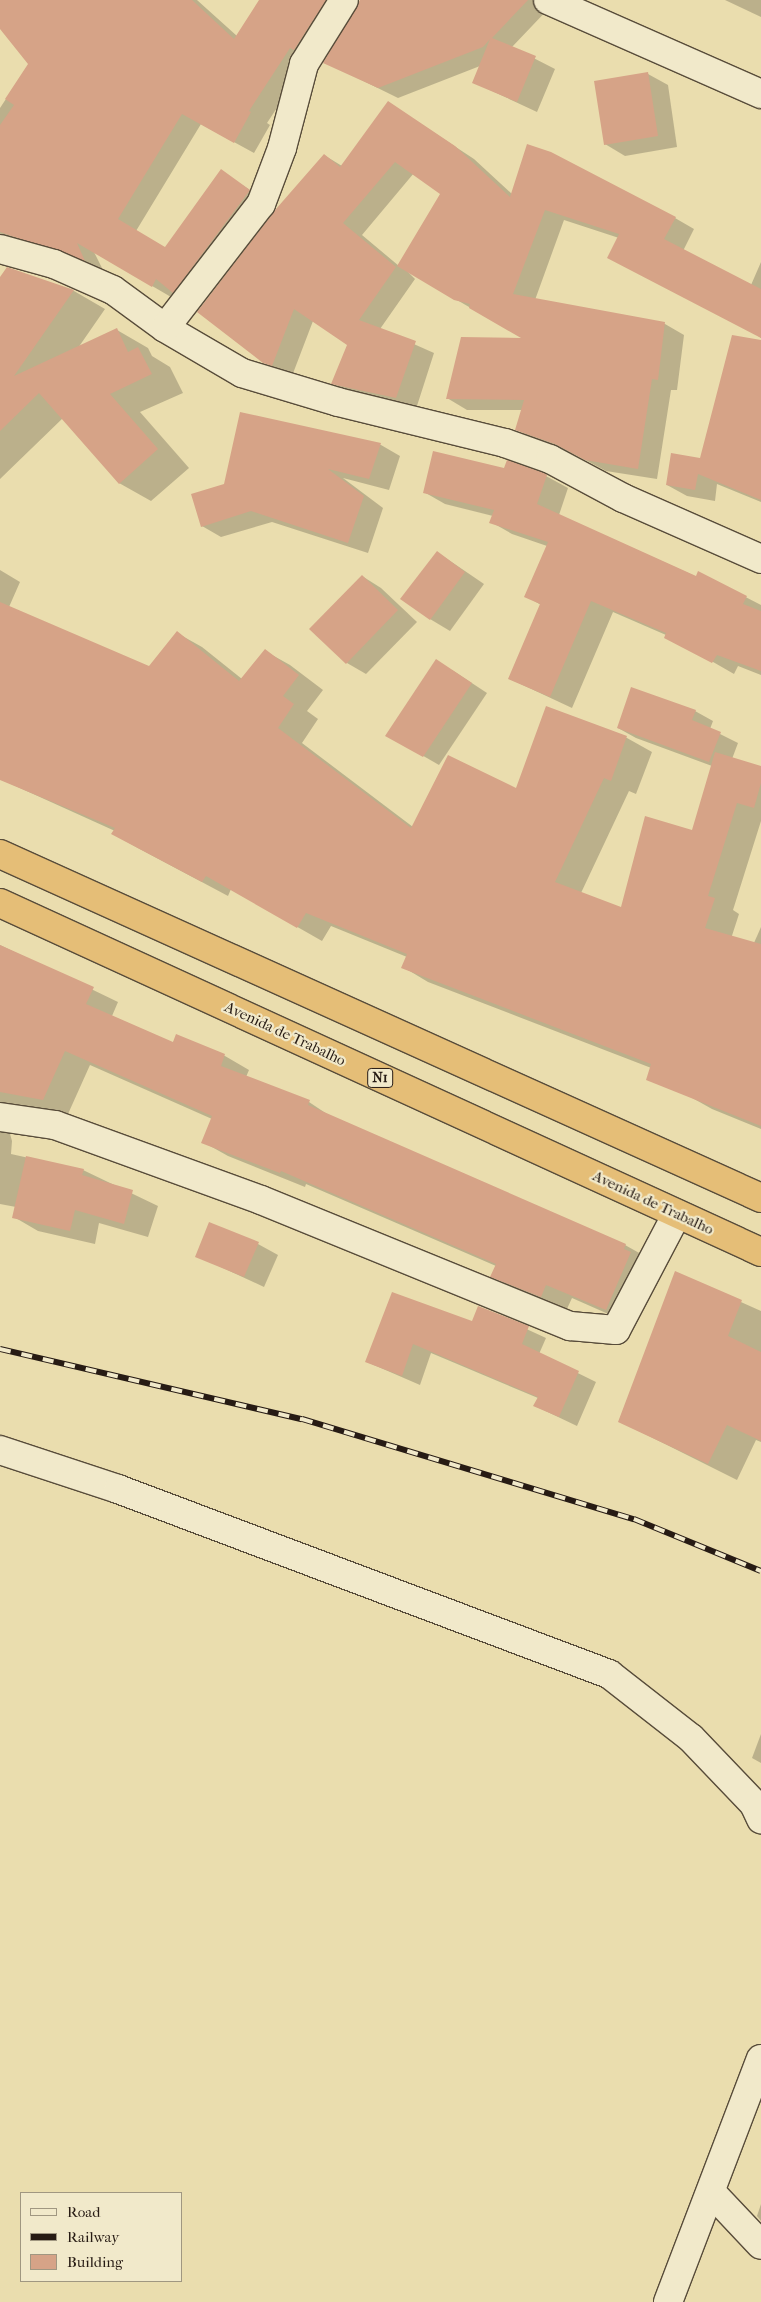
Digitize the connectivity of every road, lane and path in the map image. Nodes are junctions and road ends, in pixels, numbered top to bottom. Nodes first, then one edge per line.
1 (344, 0) edge
2 (548, 0) edge
3 (761, 94) edge
4 (0, 249) edge
5 (165, 328) junction
6 (761, 558) edge
7 (0, 854) edge
8 (0, 903) edge
9 (115, 907) junction
10 (95, 946) junction
11 (0, 1117) edge
12 (761, 1198) edge
13 (677, 1214) junction
14 (761, 1252) edge
15 (0, 1450) edge
16 (761, 1819) edge
17 (761, 2059) edge
18 (712, 2193) junction
19 (761, 2245) edge
20 (668, 2302) edge

1 - 5 street
2 - 3 street
4 - 5 street
5 - 6 street
7 - 9 highway
8 - 10 highway, Avenida de Trabalho / N1
9 - 10 highway
9 - 12 highway
10 - 13 highway, Avenida de Trabalho / N1
11 - 13 street
13 - 14 highway, Avenida de Trabalho / N1
15 - 16 street
17 - 18 street
18 - 19 street
18 - 20 street

